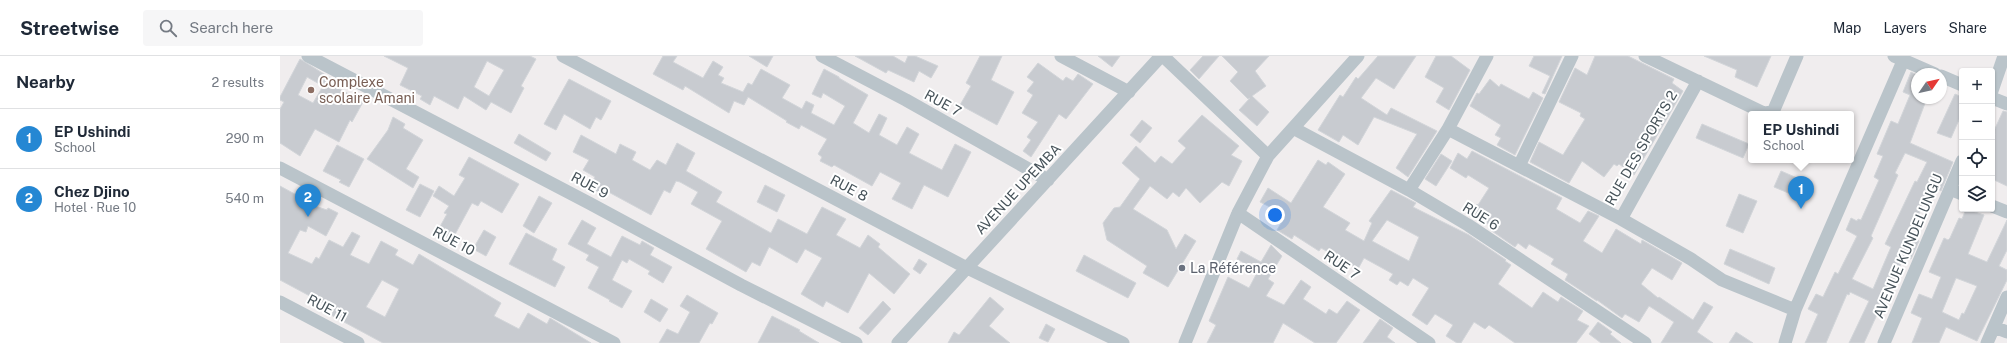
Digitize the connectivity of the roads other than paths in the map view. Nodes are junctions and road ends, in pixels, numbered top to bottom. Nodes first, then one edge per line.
1 (308, 56) edge
2 (563, 56) edge
3 (822, 56) edge
4 (1061, 56) edge
5 (1162, 56) edge
6 (1358, 56) edge
7 (1486, 56) edge
8 (1572, 56) edge
9 (1645, 56) edge
10 (1797, 56) edge
11 (2004, 56) edge
12 (1898, 58) edge
13 (1921, 68) edge
14 (1947, 79) edge
15 (1698, 81) junction
16 (1995, 82) edge
17 (1959, 84) edge
18 (1129, 92) junction
19 (1995, 99) edge
20 (2007, 104) edge
21 (1760, 111) edge
22 (1773, 111) edge
23 (1293, 128) junction
24 (1448, 129) junction
25 (1268, 156) junction
26 (1519, 166) junction
27 (280, 168) edge
28 (1959, 176) edge
29 (1048, 180) junction
30 (1409, 190) junction
31 (1956, 192) edge
32 (1995, 207) edge
33 (2007, 212) edge
34 (1238, 214) junction
35 (1621, 219) junction
36 (967, 268) junction
37 (2007, 296) edge
38 (280, 302) edge
39 (1795, 310) junction
40 (1994, 327) junction
41 (2007, 332) edge
42 (358, 343) edge
43 (614, 343) edge
44 (856, 343) edge
45 (898, 343) edge
46 (1123, 343) edge
47 (1185, 343) edge
48 (1429, 343) edge
49 (1645, 343) edge
50 (1785, 343) edge
51 (1884, 343) edge
52 (1987, 343) edge

1 - 44 street, RUE 9
2 - 36 street, RUE 8
3 - 29 street, RUE 7
4 - 18 street
5 - 18 street, AVENUE UPEMBA
5 - 25 street
6 - 23 street
7 - 24 street
8 - 26 street
9 - 15 street
10 - 22 street
11 - 16 street
12 - 13 street
12 - 39 street
14 - 17 street
15 - 21 street
15 - 35 street, RUE DES SPORTS 2
18 - 29 street, AVENUE UPEMBA
19 - 20 street
23 - 25 street
23 - 30 street, RUE 6
24 - 26 street, RUE DES SPORTS 2
24 - 30 street
25 - 34 street
26 - 35 street, RUE DES SPORTS 2
27 - 43 street, RUE 10
28 - 31 street, AVENUE KUNDELUNGU
29 - 36 street, AVENUE UPEMBA
30 - 49 street, RUE 6
31 - 51 street, AVENUE KUNDELUNGU
32 - 33 street
34 - 47 street
34 - 48 street, RUE 7
35 - 39 street
36 - 45 street, AVENUE UPEMBA
36 - 46 street, RUE 8
37 - 40 street
38 - 42 street, RUE 11
39 - 50 street
40 - 41 street
40 - 52 street

